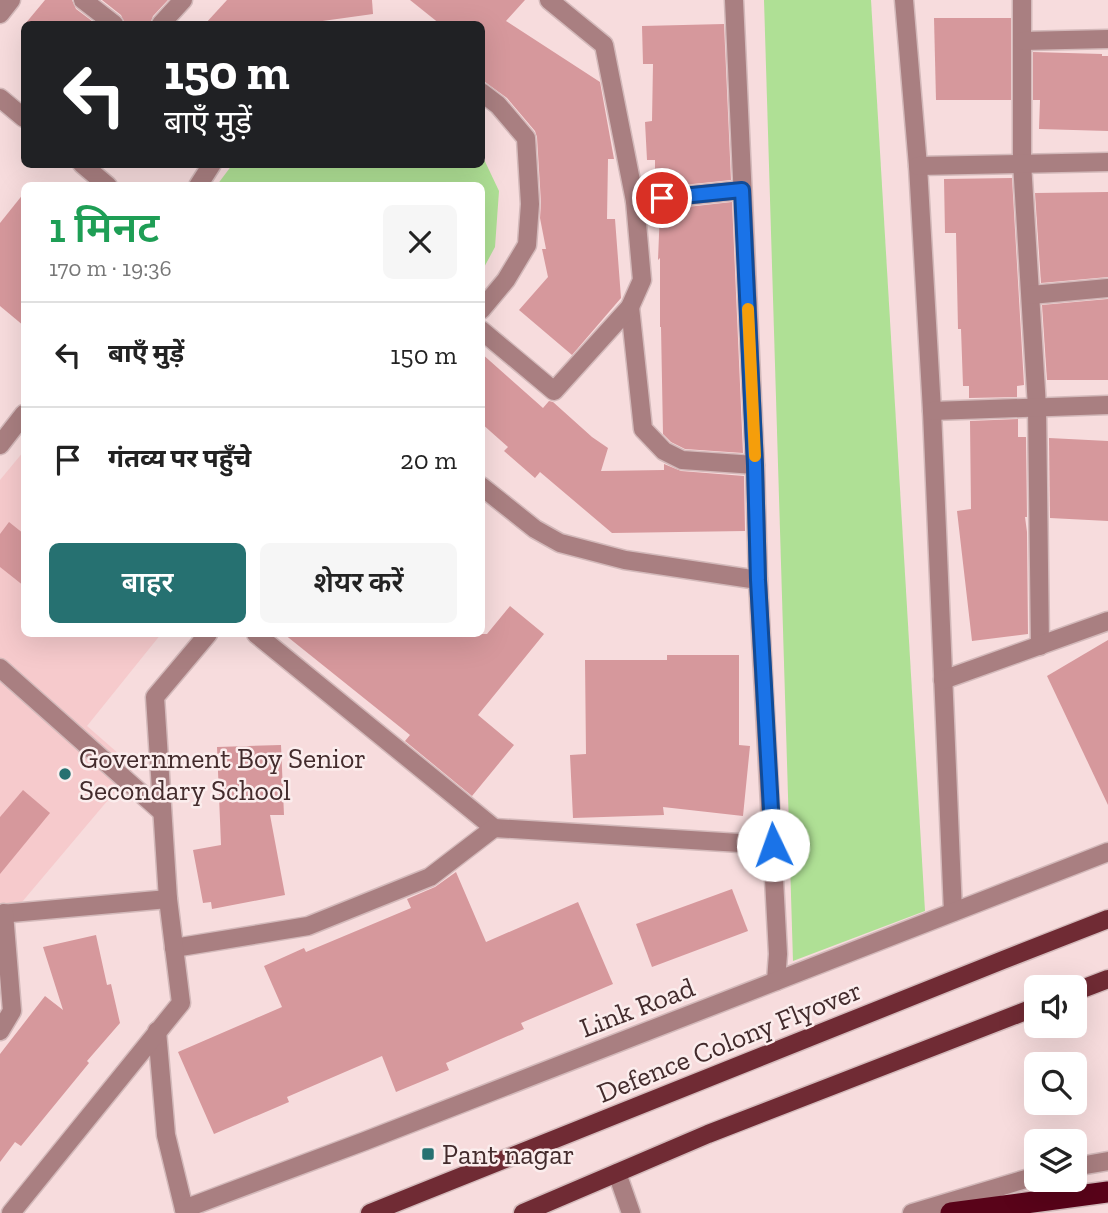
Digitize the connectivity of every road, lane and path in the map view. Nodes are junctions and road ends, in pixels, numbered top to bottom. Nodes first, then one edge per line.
1 (11, 0) edge
2 (83, 0) edge
3 (183, 0) edge
4 (550, 0) edge
5 (734, 0) edge
6 (904, 0) edge
7 (1022, 0) edge
8 (0, 14) edge
9 (110, 21) edge
10 (164, 21) edge
11 (1108, 39) edge
12 (1023, 41) junction
13 (485, 95) edge
14 (0, 98) edge
15 (21, 116) edge
16 (1108, 162) edge
17 (1022, 163) junction
18 (918, 166) junction
19 (87, 168) edge
20 (103, 182) edge
21 (742, 190) junction
22 (635, 201) junction
23 (1108, 289) edge
24 (1031, 295) junction
25 (485, 305) edge
26 (630, 307) junction
27 (485, 333) edge
28 (1108, 405) edge
29 (1037, 407) junction
30 (932, 411) junction
31 (21, 418) edge
32 (0, 445) edge
33 (755, 465) junction
34 (485, 489) edge
35 (758, 580) junction
36 (1108, 621) edge
37 (205, 637) edge
38 (260, 637) edge
39 (1040, 646) junction
40 (0, 668) edge
41 (943, 680) junction
42 (162, 812) junction
43 (494, 828) junction
44 (773, 845) junction
45 (1108, 852) edge
46 (168, 899) junction
47 (953, 912) junction
48 (2, 913) edge
49 (1108, 919) edge
50 (174, 948) junction
51 (1108, 979) edge
52 (776, 981) junction
53 (1087, 987) edge
54 (1024, 1012) edge
55 (0, 1031) edge
56 (157, 1031) junction
57 (1108, 1161) edge
58 (1087, 1165) edge
59 (617, 1173) junction
60 (1024, 1179) edge
61 (1108, 1192) edge
62 (185, 1211) edge
63 (11, 1213) edge
64 (370, 1213) edge
65 (523, 1213) edge
66 (631, 1213) edge
67 (912, 1213) edge
68 (951, 1213) edge

1 - 8 street
2 - 9 street
3 - 10 street
4 - 22 street
5 - 21 street
6 - 18 street
7 - 12 street
11 - 12 street
12 - 17 street
13 - 25 street
14 - 15 street
16 - 17 street
17 - 18 street
17 - 24 street
18 - 30 street
19 - 20 street
21 - 22 street
21 - 33 street
22 - 26 street
23 - 24 street
24 - 29 street
26 - 27 street
26 - 33 street
28 - 29 street
29 - 30 street
29 - 39 street
30 - 41 street
31 - 32 street
33 - 35 street
34 - 35 street
35 - 44 street
36 - 39 street
37 - 42 street
38 - 43 street
39 - 41 street
40 - 42 street
41 - 47 street
42 - 46 street
43 - 44 street
43 - 50 street
44 - 52 street
45 - 47 street, Link Road
46 - 48 street
46 - 50 street
47 - 52 street, Link Road
48 - 55 street
49 - 64 main road, Defence Colony Flyover
50 - 56 street
51 - 53 main road
52 - 62 street, Link Road
54 - 59 main road
56 - 62 street
56 - 63 street
57 - 58 street
59 - 65 main road
59 - 66 street
60 - 67 street
61 - 68 highway

